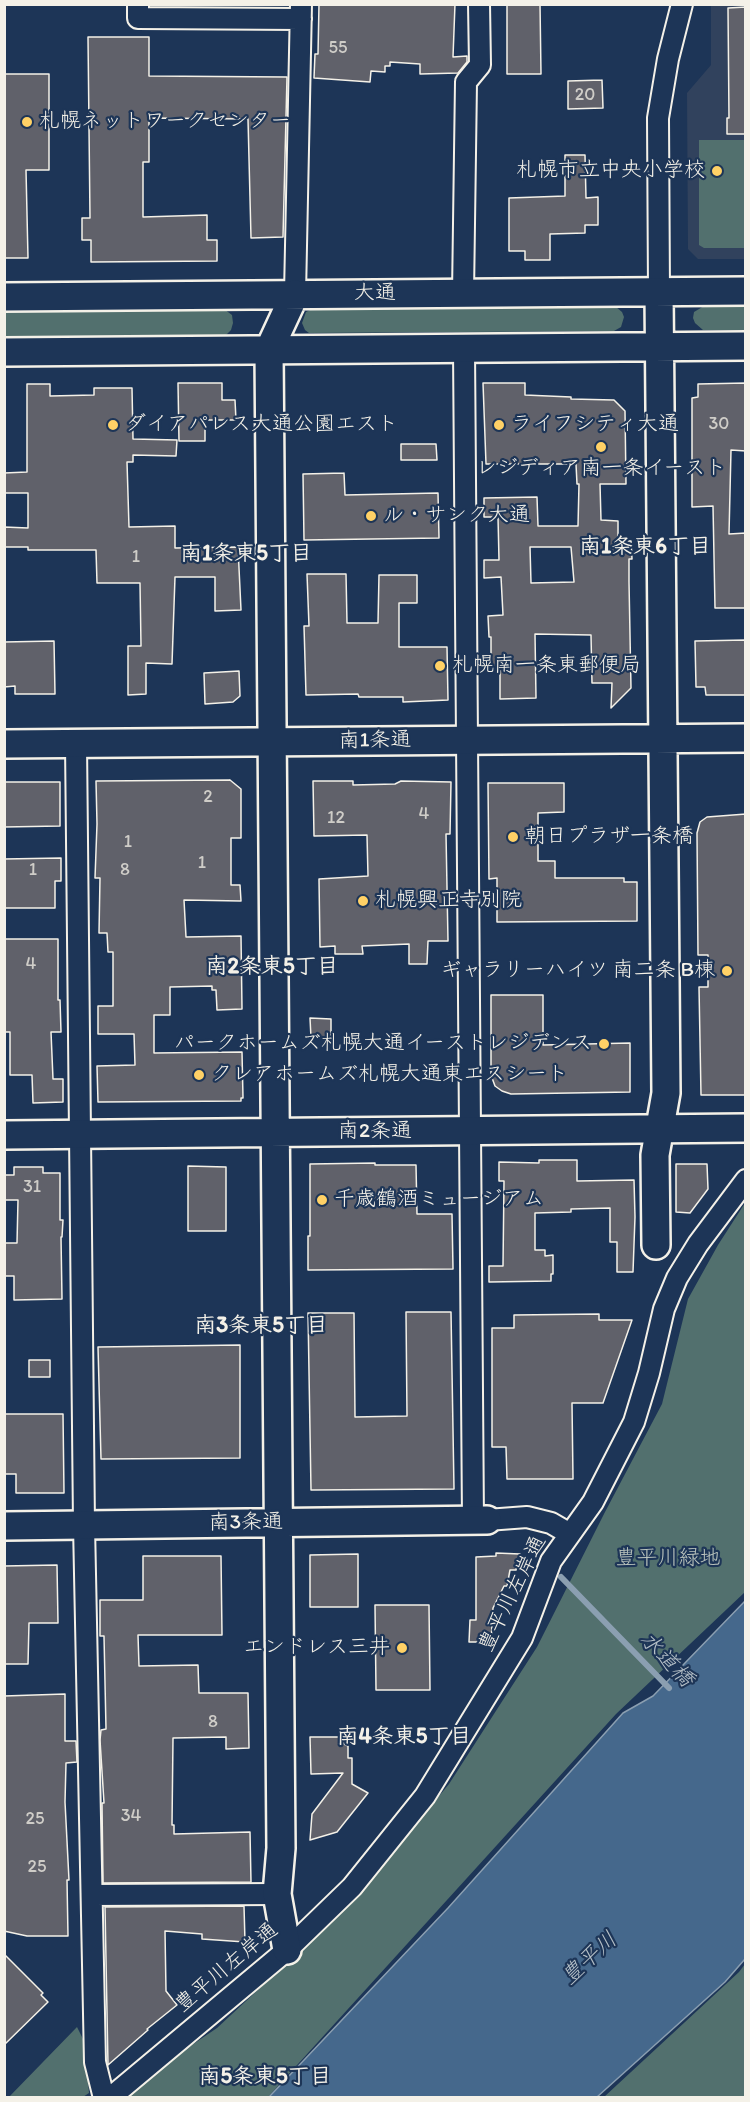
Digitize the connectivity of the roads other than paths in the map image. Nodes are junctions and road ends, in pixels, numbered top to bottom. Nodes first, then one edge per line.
1 (138, 4) edge
2 (479, 4) edge
3 (682, 4) edge
4 (301, 12) edge
5 (746, 291) edge
6 (658, 292) junction
7 (295, 294) junction
8 (463, 294) junction
9 (4, 297) edge
10 (746, 346) edge
11 (659, 347) junction
12 (464, 349) junction
13 (269, 350) junction
14 (4, 352) edge
15 (663, 738) junction
16 (746, 738) edge
17 (467, 740) junction
18 (272, 742) junction
19 (76, 743) junction
20 (4, 744) edge
21 (659, 1128) junction
22 (746, 1128) edge
23 (469, 1131) junction
24 (274, 1133) junction
25 (79, 1134) junction
26 (4, 1135) edge
27 (746, 1180) edge
28 (656, 1245) dead end
29 (480, 1520) junction
30 (279, 1522) junction
31 (84, 1525) junction
32 (4, 1526) edge
33 (570, 1533) junction
34 (277, 1894) junction
35 (92, 1895) junction
36 (287, 1950) junction
37 (104, 2097) edge
38 (110, 2097) edge

1 - 4 street
2 - 8 street
3 - 6 street
4 - 7 street
5 - 6 street, 大通
6 - 8 street, 大通
6 - 11 street
7 - 8 street, 大通
7 - 9 street, 大通
7 - 13 street
10 - 11 street
11 - 12 street
11 - 15 street
12 - 13 street
12 - 17 street
13 - 14 street
13 - 18 street
15 - 16 street, 南1条通
15 - 17 street, 南1条通
15 - 21 street
17 - 18 street, 南1条通
17 - 23 street
18 - 19 street, 南1条通
18 - 24 street
19 - 20 street, 南1条通
19 - 25 street
21 - 22 street, 南2条通
21 - 23 street, 南2条通
21 - 28 street
23 - 24 street, 南2条通
23 - 29 street
24 - 25 street, 南2条通
24 - 30 street
25 - 26 street, 南2条通
25 - 31 street
27 - 33 street, 豊平川左岸通
29 - 30 street, 南3条通
29 - 33 street
30 - 31 street, 南3条通
30 - 34 street
31 - 32 street, 南3条通
31 - 35 street
33 - 36 street, 豊平川左岸通
34 - 35 street
34 - 36 street
35 - 37 street
36 - 38 street, 豊平川左岸通

